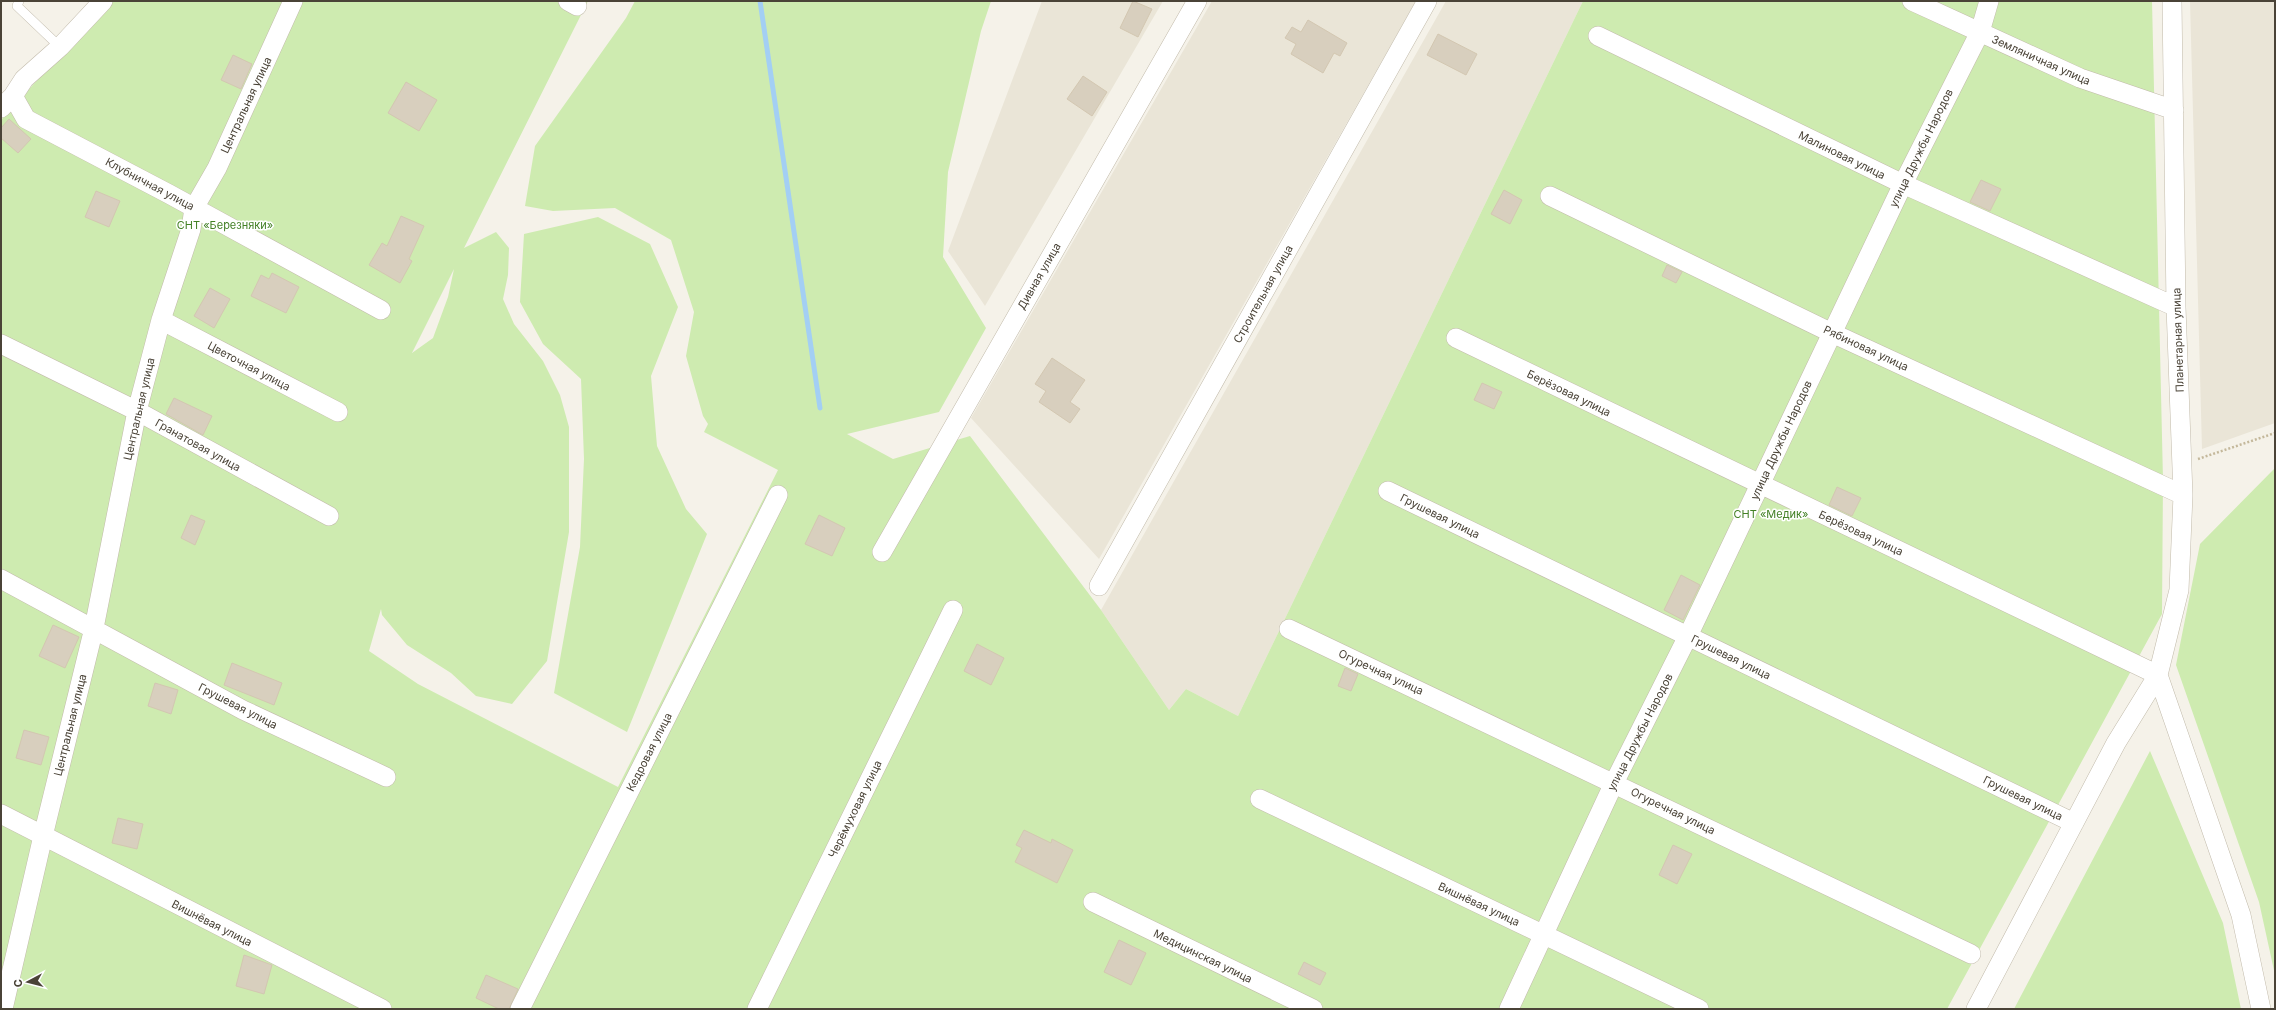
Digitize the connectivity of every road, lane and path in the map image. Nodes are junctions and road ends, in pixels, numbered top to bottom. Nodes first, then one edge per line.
1 (19, 1) edge
2 (103, 1) edge
3 (293, 1) edge
4 (1196, 1) edge
5 (1427, 1) edge
6 (1912, 1) edge
7 (1989, 1) edge
8 (2172, 1) edge
9 (1980, 32) junction
10 (1598, 36) dead end
11 (60, 47) junction
12 (7, 102) edge
13 (2174, 110) junction
14 (1903, 184) junction
15 (1550, 196) dead end
16 (194, 208) junction
17 (2176, 307) junction
18 (381, 310) dead end
19 (161, 320) junction
20 (1832, 333) junction
21 (1456, 338) dead end
22 (1, 344) edge
23 (137, 411) junction
24 (338, 412) dead end
25 (2275, 433) edge
26 (2183, 464) junction
27 (1759, 485) junction
28 (1388, 492) dead end
29 (778, 495) dead end
30 (2184, 495) junction
31 (329, 516) dead end
32 (882, 552) dead end
33 (1, 579) edge
34 (1099, 586) dead end
35 (953, 610) dead end
36 (94, 628) junction
37 (1289, 629) dead end
38 (1688, 636) junction
39 (2158, 675) junction
40 (386, 777) dead end
41 (1614, 783) junction
42 (1260, 799) dead end
43 (1, 814) edge
44 (2074, 823) junction
45 (43, 836) junction
46 (1093, 902) dead end
47 (1544, 935) junction
48 (1970, 954) dead end
49 (3, 1009) edge
50 (382, 1009) edge
51 (520, 1009) edge
52 (757, 1009) edge
53 (1313, 1009) edge
54 (1509, 1009) edge
55 (1699, 1009) edge
56 (1976, 1009) edge
57 (2261, 1009) edge

1 - 11 lane
2 - 11 street
3 - 16 street, Центральная улица
4 - 32 street, Дивная улица
5 - 34 street, Строительная улица
6 - 9 street, Земляничная улица
7 - 9 street, улица Дружбы Народов
8 - 13 street, Планетарная улица
9 - 13 street, Земляничная улица
9 - 14 street, улица Дружбы Народов
10 - 14 street, Малиновая улица
11 - 12 street
12 - 16 street, Клубничная улица
13 - 17 street, Планетарная улица
14 - 17 street, Малиновая улица
14 - 20 street, улица Дружбы Народов
15 - 20 street, Рябиновая улица
16 - 18 street, Клубничная улица
16 - 19 street, Центральная улица
17 - 26 street, Планетарная улица
19 - 23 street, Центральная улица
19 - 24 street, Цветочная улица
20 - 27 street, улица Дружбы Народов
20 - 30 street, Рябиновая улица
21 - 27 street, Берёзовая улица
22 - 23 street, Гранатовая улица
23 - 31 street, Гранатовая улица
23 - 36 street, Центральная улица
25 - 26 path
26 - 30 street, Планетарная улица
27 - 38 street, улица Дружбы Народов
27 - 39 street, Берёзовая улица
28 - 38 street, Грушевая улица
29 - 51 street, Кедровая улица
30 - 39 street, Планетарная улица
33 - 36 street, Грушевая улица
35 - 52 street, Черёмуховая улица
36 - 40 street, Грушевая улица
36 - 45 street, Центральная улица
37 - 41 street, Огуречная улица
38 - 41 street, улица Дружбы Народов
38 - 44 street, Грушевая улица
39 - 44 street, Планетарная улица
39 - 57 street
41 - 47 street, улица Дружбы Народов
41 - 48 street, Огуречная улица
42 - 47 street, Вишнёвая улица
43 - 45 street
44 - 56 street, Планетарная улица
45 - 49 street, Центральная улица
45 - 50 street, Вишнёвая улица
46 - 53 street, Медицинская улица
47 - 54 street, улица Дружбы Народов
47 - 55 street, Вишнёвая улица

